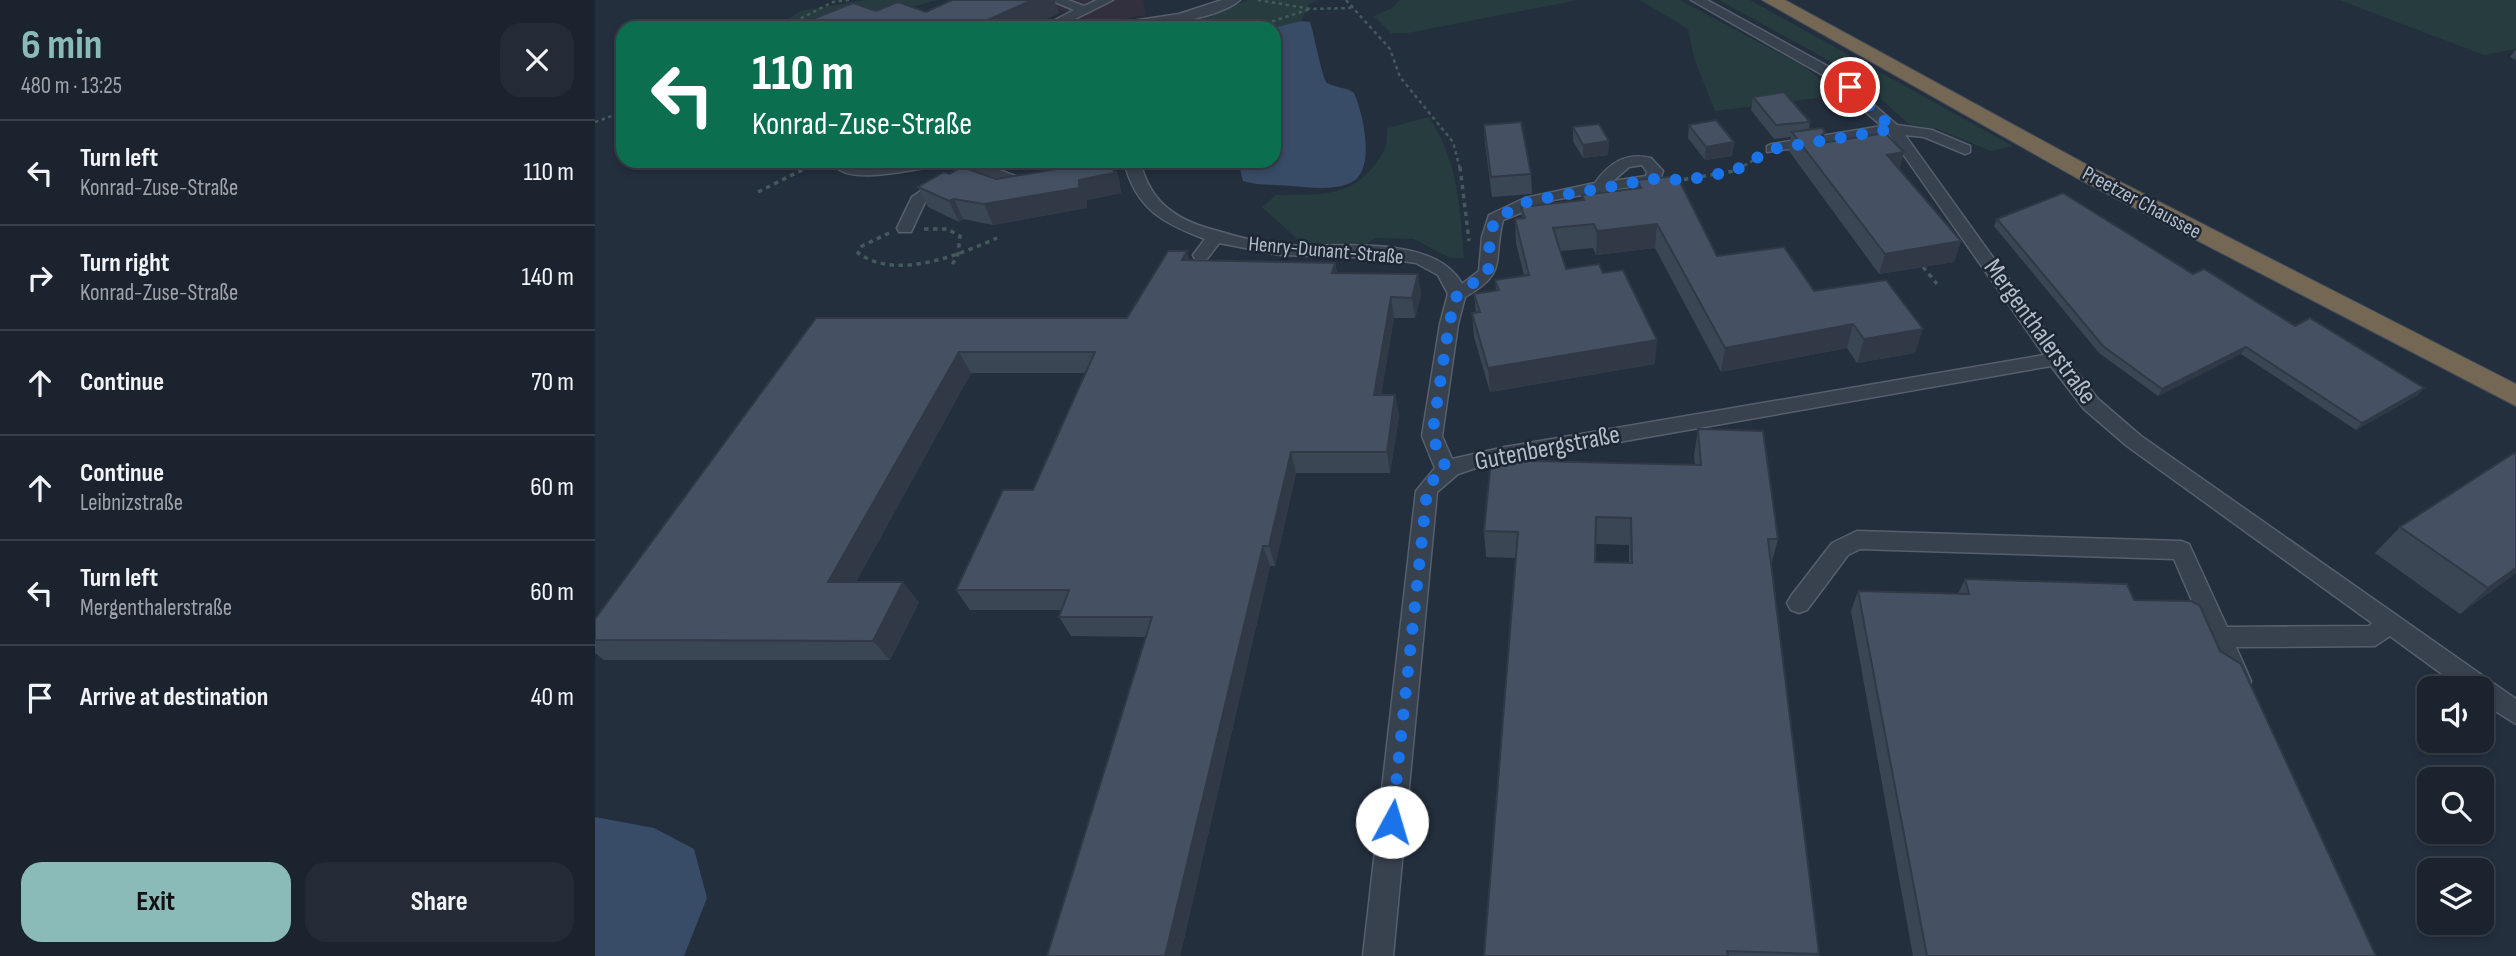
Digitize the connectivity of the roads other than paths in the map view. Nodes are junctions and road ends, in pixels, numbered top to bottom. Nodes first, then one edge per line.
1 (1055, 0) edge
2 (1107, 0) edge
3 (1234, 0) edge
4 (1697, 0) edge
5 (1771, 0) edge
6 (1800, 0) edge
7 (1080, 13) junction
8 (1062, 21) edge
9 (1083, 21) edge
10 (1160, 21) edge
11 (1893, 129) junction
12 (1772, 149) road end
13 (1965, 149) dead end
14 (892, 168) edge
15 (979, 168) joint
16 (1129, 168) edge
17 (845, 169) dead end
18 (1653, 179) edge
19 (1044, 182) edge
20 (905, 228) road end
21 (1216, 236) junction
22 (1201, 255) dead end
23 (1457, 295) junction
24 (2056, 359) junction
25 (2516, 378) edge
26 (2516, 396) edge
27 (1446, 468) junction
28 (1799, 603) dead end
29 (2388, 622) junction
30 (2220, 637) junction
31 (2464, 676) edge
32 (2494, 697) edge
33 (2247, 699) edge
34 (2516, 713) edge
35 (1378, 956) edge

1 - 7 street
2 - 7 street
3 - 10 street
4 - 11 street, Mergenthalerstraße
5 - 26 highway, Preetzer Chaussee
6 - 25 highway, Preetzer Chaussee
7 - 8 street
7 - 9 street
11 - 12 street
11 - 13 street
11 - 24 street, Mergenthalerstraße
14 - 17 street
15 - 19 street
15 - 20 street
16 - 21 street, Henry-Dunant-Straße
18 - 23 street
21 - 22 street
21 - 23 street, Henry-Dunant-Straße
23 - 27 street
24 - 27 street, Gutenbergstraße
24 - 29 street, Mergenthalerstraße
27 - 35 street, Gutenbergstraße
28 - 30 street
29 - 30 street
29 - 31 street, Mergenthalerstraße
30 - 33 street
32 - 34 street, Mergenthalerstraße

